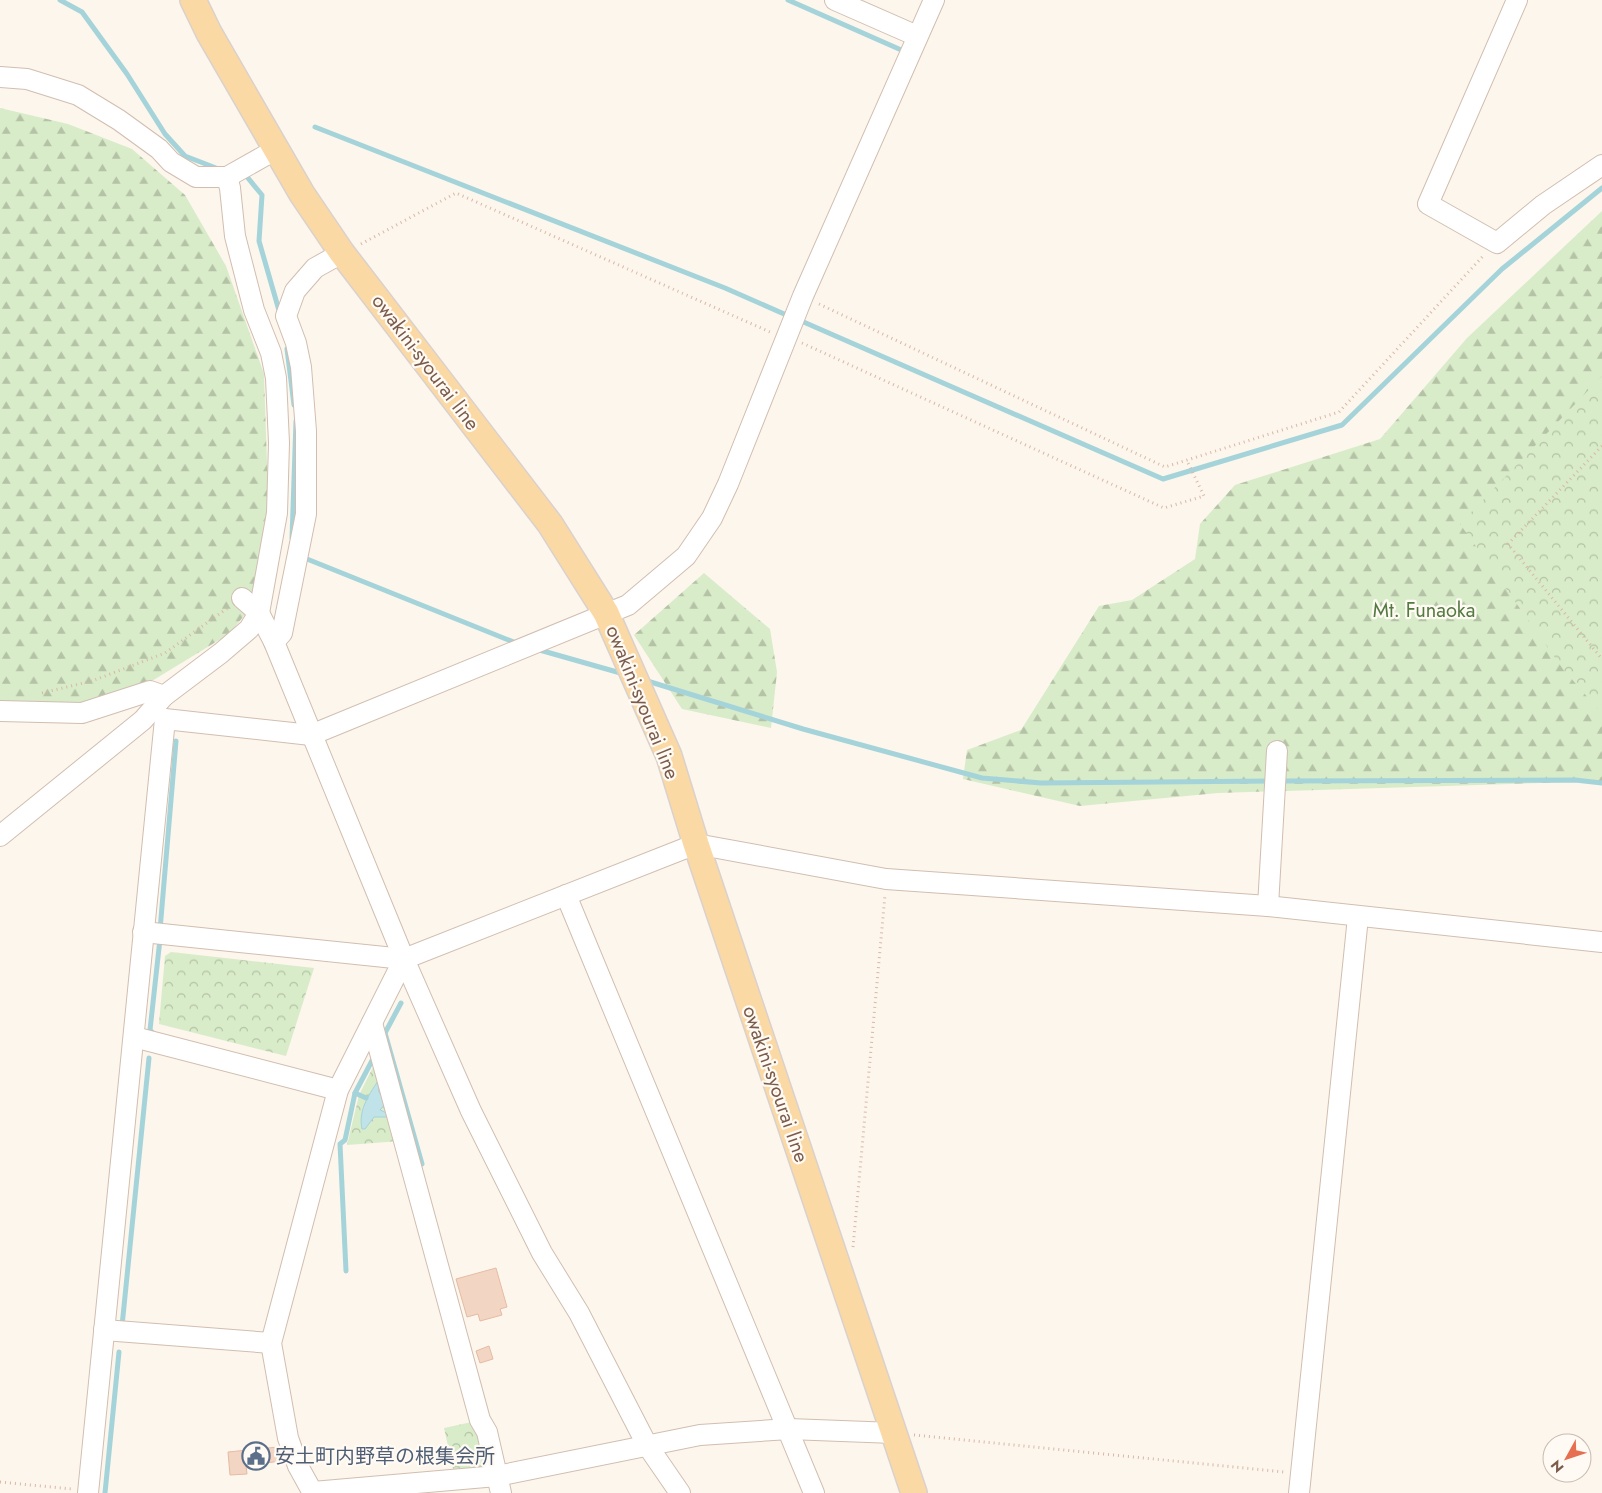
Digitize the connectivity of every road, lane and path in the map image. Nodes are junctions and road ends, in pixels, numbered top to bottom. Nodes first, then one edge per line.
1 (193, 0) edge
2 (834, 0) edge
3 (934, 0) edge
4 (1517, 0) edge
5 (917, 36) junction
6 (0, 77) edge
7 (275, 150) junction
8 (1602, 165) edge
9 (227, 177) junction
10 (1497, 243) junction
11 (342, 253) junction
12 (803, 296) junction
13 (780, 335) junction
14 (1602, 446) edge
15 (1187, 461) junction
16 (242, 598) joint
17 (259, 613) junction
18 (606, 613) junction
19 (274, 642) junction
20 (1602, 659) edge
21 (36, 694) dead end
22 (164, 696) junction
23 (0, 711) edge
24 (165, 719) junction
25 (311, 735) junction
26 (1277, 751) dead end
27 (0, 836) edge
28 (696, 844) junction
29 (886, 879) junction
30 (566, 895) junction
31 (1268, 906) junction
32 (1358, 917) junction
33 (143, 932) junction
34 (1602, 942) edge
35 (404, 959) junction
36 (372, 1023) junction
37 (134, 1037) junction
38 (338, 1090) junction
39 (853, 1254) dead end
40 (104, 1330) junction
41 (271, 1343) junction
42 (789, 1429) junction
43 (894, 1433) junction
44 (647, 1445) junction
45 (0, 1482) edge
46 (1300, 1483) edge
47 (499, 1484) edge
48 (88, 1492) edge
49 (313, 1493) edge
50 (680, 1493) edge
51 (814, 1493) edge
52 (914, 1493) edge

1 - 7 main road, owakini-syourai line
2 - 5 street
3 - 5 street
4 - 10 street
5 - 12 street
6 - 9 street
7 - 9 street
7 - 11 main road, owakini-syourai line
8 - 10 street
9 - 17 street
10 - 15 path
11 - 13 path
11 - 18 main road, owakini-syourai line
11 - 19 street
12 - 13 street
12 - 15 path
13 - 15 path
13 - 18 street
14 - 20 path
16 - 17 street
16 - 21 path
17 - 19 street
17 - 22 street
18 - 25 street
18 - 28 main road, owakini-syourai line
19 - 25 street
22 - 23 street
22 - 24 street
22 - 27 street
24 - 25 street
24 - 33 street
25 - 35 street
26 - 31 street
28 - 29 street
28 - 30 street
28 - 43 main road, owakini-syourai line
29 - 31 street
29 - 39 path
30 - 35 street
30 - 42 street
31 - 32 street
32 - 34 street
32 - 46 street
33 - 35 street
33 - 37 street
35 - 36 street
35 - 44 street
36 - 38 street
36 - 47 street
37 - 38 street
37 - 40 street
38 - 41 street
40 - 41 street
40 - 48 street
41 - 49 street
42 - 43 street
42 - 44 street
42 - 51 street
43 - 46 path
43 - 52 main road, owakini-syourai line
44 - 47 street
44 - 50 street
45 - 48 path
47 - 49 street

